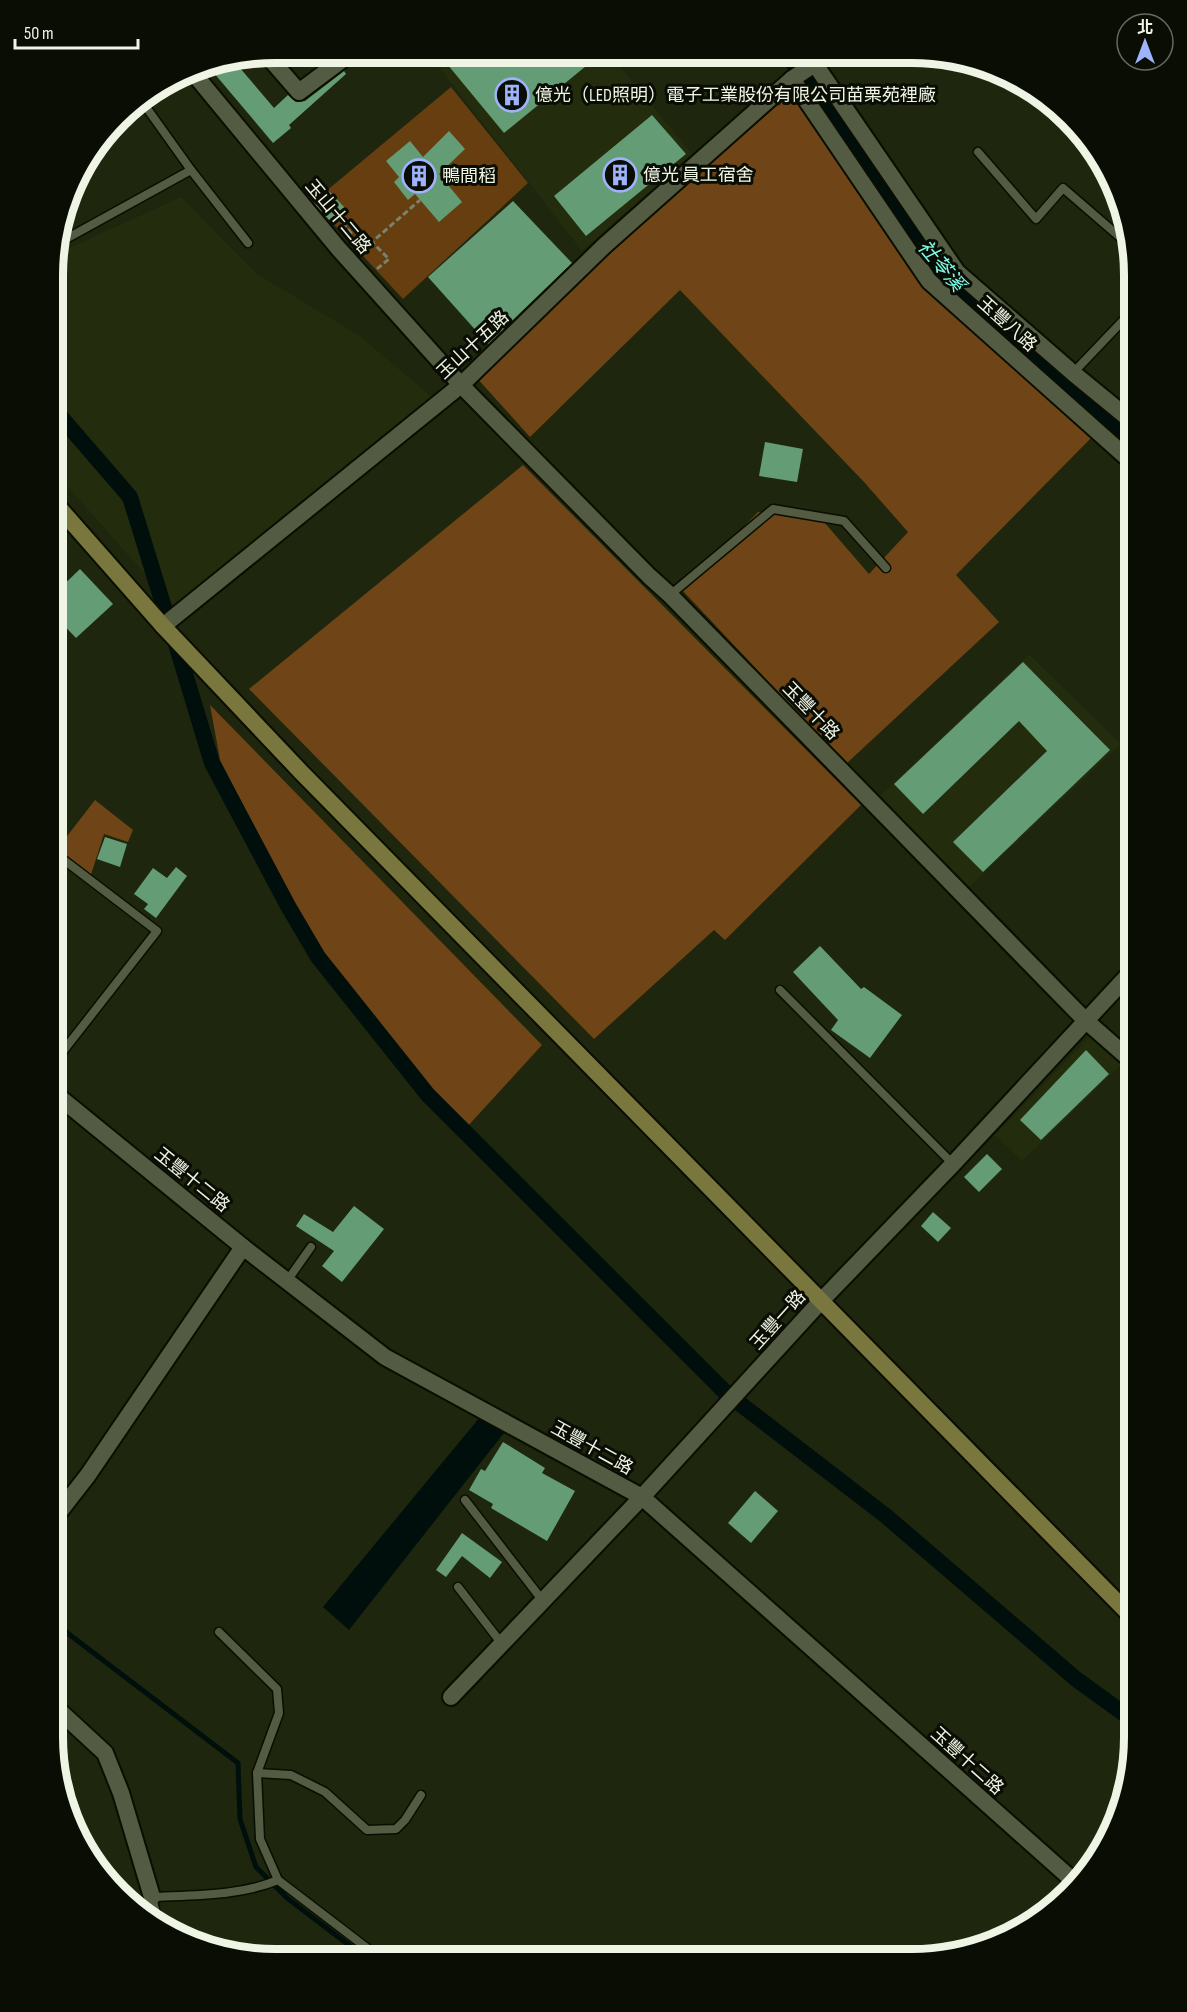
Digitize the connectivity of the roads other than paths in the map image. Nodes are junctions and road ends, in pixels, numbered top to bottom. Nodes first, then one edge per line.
1 (278, 63) edge
2 (338, 63) edge
3 (810, 63) edge
4 (813, 63) edge
5 (197, 78) edge
6 (794, 78) junction
7 (146, 107) edge
8 (978, 153) dead end
9 (191, 170) junction
10 (1121, 238) edge
11 (66, 239) edge
12 (248, 243) dead end
13 (1124, 320) edge
14 (1073, 374) junction
15 (460, 385) junction
16 (1124, 415) edge
17 (1124, 455) edge
18 (63, 512) edge
19 (886, 568) dead end
20 (670, 595) junction
21 (163, 626) junction
22 (63, 859) edge
23 (1124, 979) edge
24 (780, 990) dead end
25 (1085, 1020) junction
26 (63, 1051) edge
27 (1124, 1054) edge
28 (63, 1100) edge
29 (953, 1164) junction
30 (243, 1247) junction
31 (311, 1247) dead end
32 (287, 1281) junction
33 (821, 1301) junction
34 (642, 1497) junction
35 (465, 1500) dead end
36 (63, 1507) edge
37 (458, 1587) dead end
38 (544, 1601) junction
39 (1124, 1609) edge
40 (219, 1632) dead end
41 (502, 1644) junction
42 (451, 1697) dead end
43 (63, 1715) edge
44 (257, 1773) junction
45 (421, 1795) dead end
46 (1070, 1878) edge
47 (278, 1880) junction
48 (152, 1897) junction
49 (156, 1912) edge
50 (368, 1949) edge

1 - 2 street
3 - 6 street, 玉山十五路
4 - 14 street
5 - 15 street, 玉山十二路
6 - 15 street, 玉山十五路
6 - 17 street, 玉豐八路
7 - 9 lane
8 - 10 lane
9 - 11 lane
9 - 12 lane
13 - 14 lane
14 - 16 street
15 - 20 street, 玉豐十路
15 - 21 street, 玉山十五路
18 - 21 main road
19 - 20 lane
20 - 25 street, 玉豐十路
21 - 33 main road
22 - 26 lane
23 - 25 street, 玉豐一路
24 - 29 lane
25 - 27 street, 玉豐十路
25 - 29 street, 玉豐一路
28 - 30 street, 玉豐十二路
29 - 33 street, 玉豐一路
30 - 32 street, 玉豐十二路
30 - 36 street
31 - 32 lane
32 - 34 street, 玉豐十二路
33 - 34 street, 玉豐一路
33 - 39 main road
34 - 38 street, 玉豐一路
34 - 46 street, 玉豐十二路
35 - 38 lane
37 - 41 lane
38 - 41 street, 玉豐一路
40 - 44 lane
41 - 42 street, 玉豐一路
43 - 48 street
44 - 45 lane
44 - 47 lane
47 - 48 lane
47 - 50 lane
48 - 49 lane

